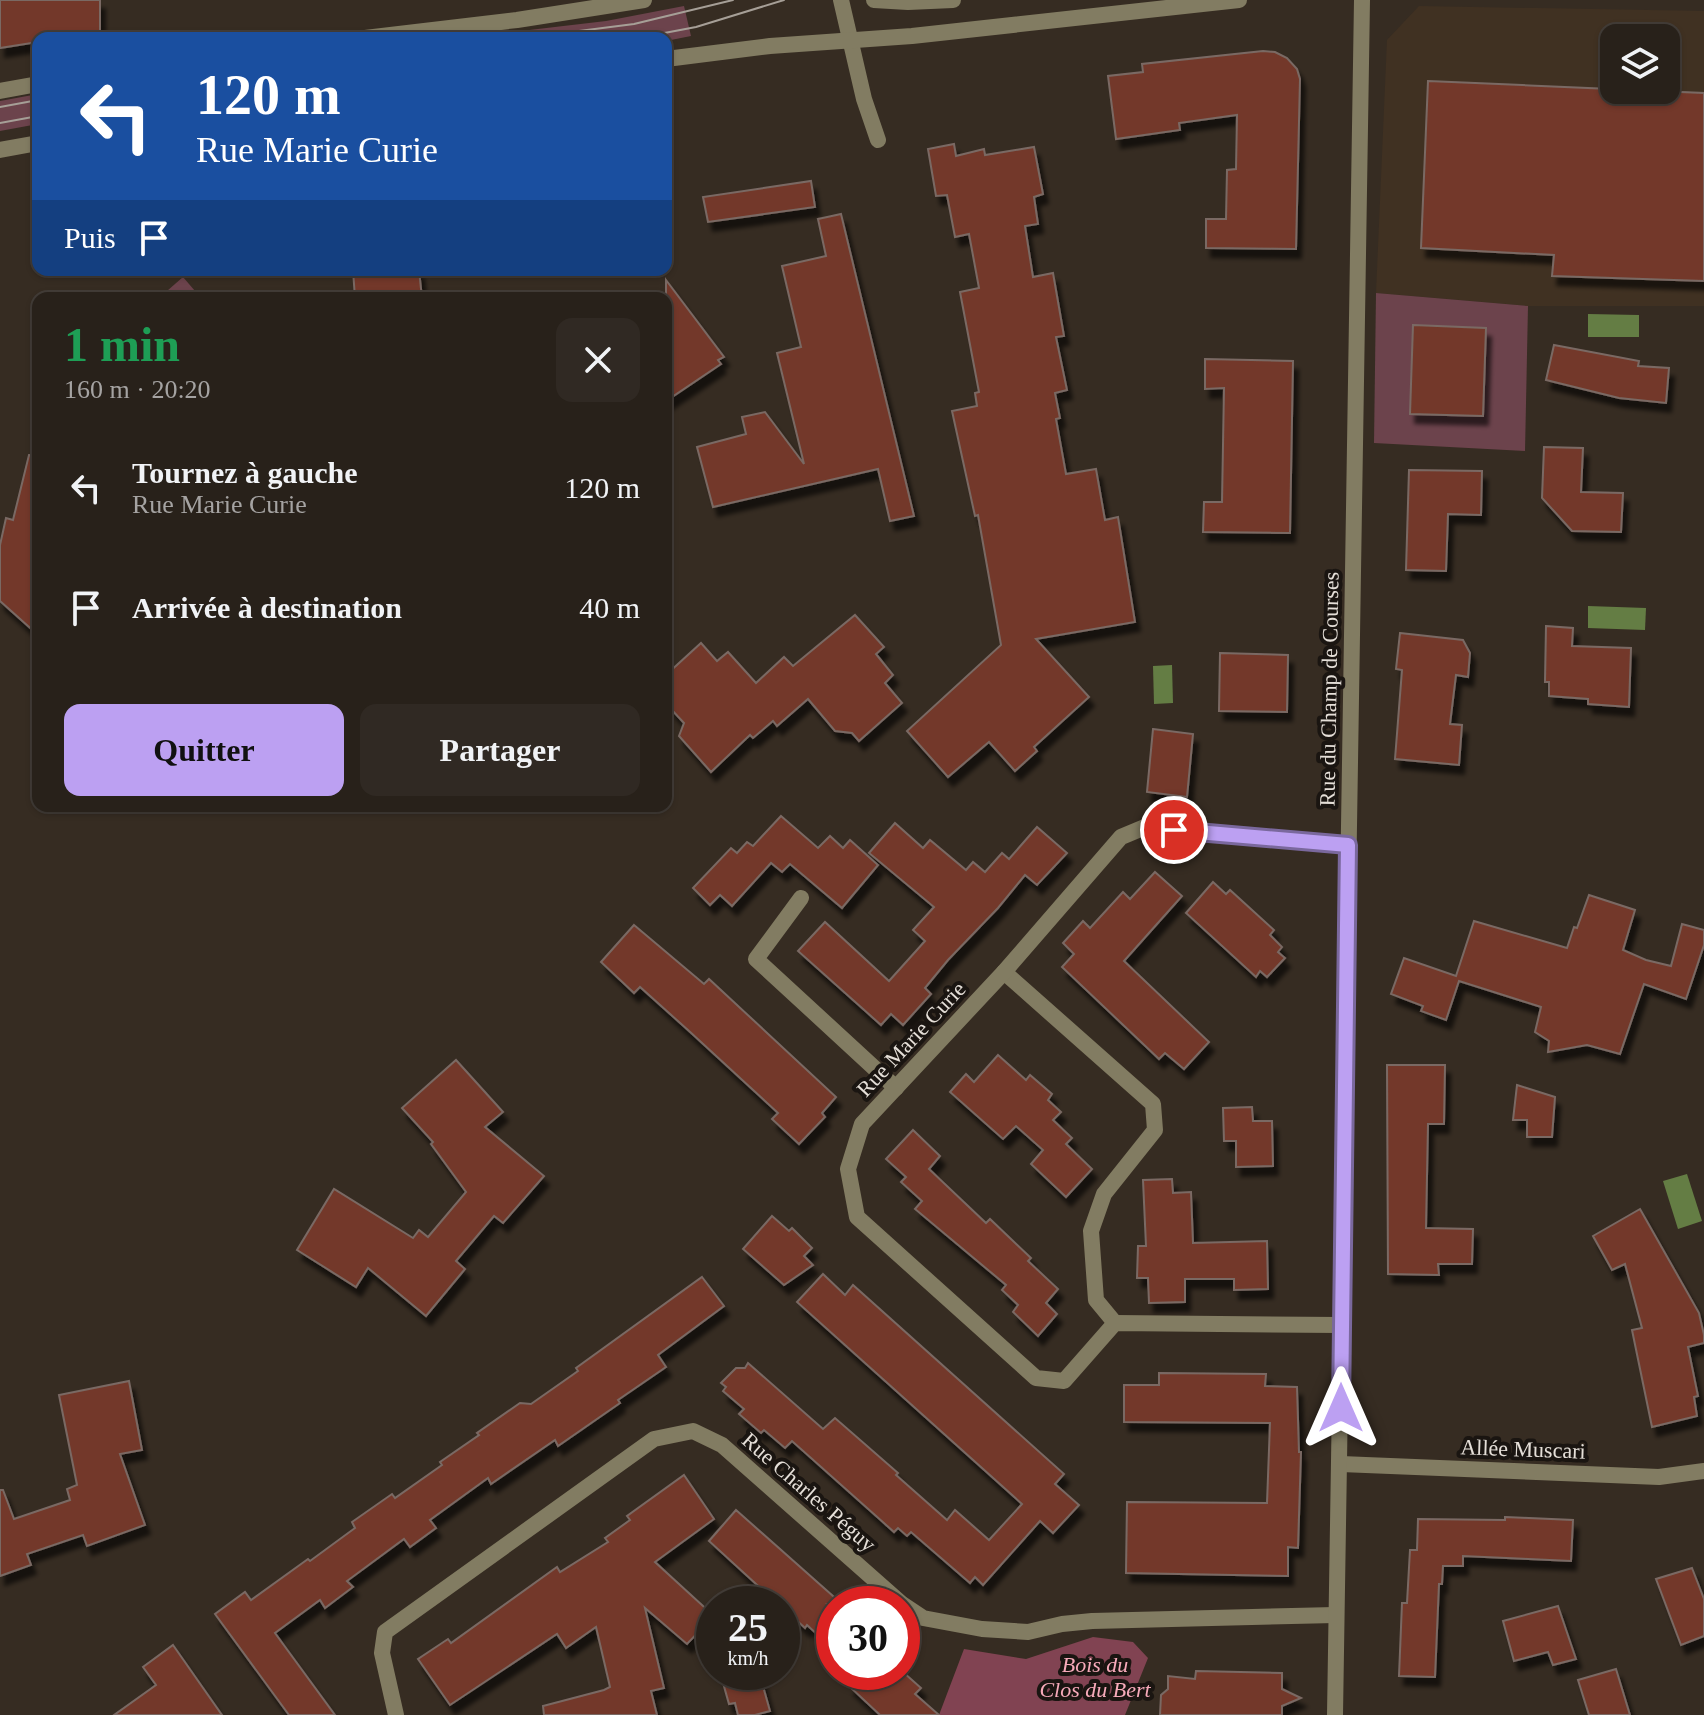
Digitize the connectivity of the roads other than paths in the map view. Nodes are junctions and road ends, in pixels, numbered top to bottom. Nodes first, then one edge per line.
1 (644, 0) edge
2 (841, 0) edge
3 (874, 0) edge
4 (953, 0) edge
5 (1239, 0) edge
6 (1362, 0) edge
7 (416, 32) edge
8 (851, 40) junction
9 (672, 58) edge
10 (32, 85) edge
11 (0, 91) edge
12 (878, 140) dead end
13 (32, 144) edge
14 (0, 150) edge
15 (1348, 845) junction
16 (801, 898) dead end
17 (1004, 972) junction
18 (896, 1088) junction
19 (1115, 1323) junction
20 (1340, 1325) junction
21 (1341, 1464) junction
22 (1704, 1471) edge
23 (1335, 1615) junction
24 (396, 1715) edge
25 (1335, 1715) edge

1 - 7 street
2 - 8 street
3 - 4 street
5 - 8 street
6 - 15 street, Rue du Champ de Courses
8 - 9 street
8 - 12 street
10 - 11 street
13 - 14 street
15 - 17 street, Rue Marie Curie
15 - 20 street, Rue du Champ de Courses
16 - 18 street
17 - 18 street, Rue Marie Curie
17 - 19 street
18 - 19 street, Rue Marie Curie
19 - 20 street
20 - 21 street, Rue du Champ de Courses
21 - 22 street, Allée Muscari
21 - 23 street, Rue du Champ de Courses
23 - 24 street, Rue Charles Péguy
23 - 25 street, Rue du Champ de Courses

